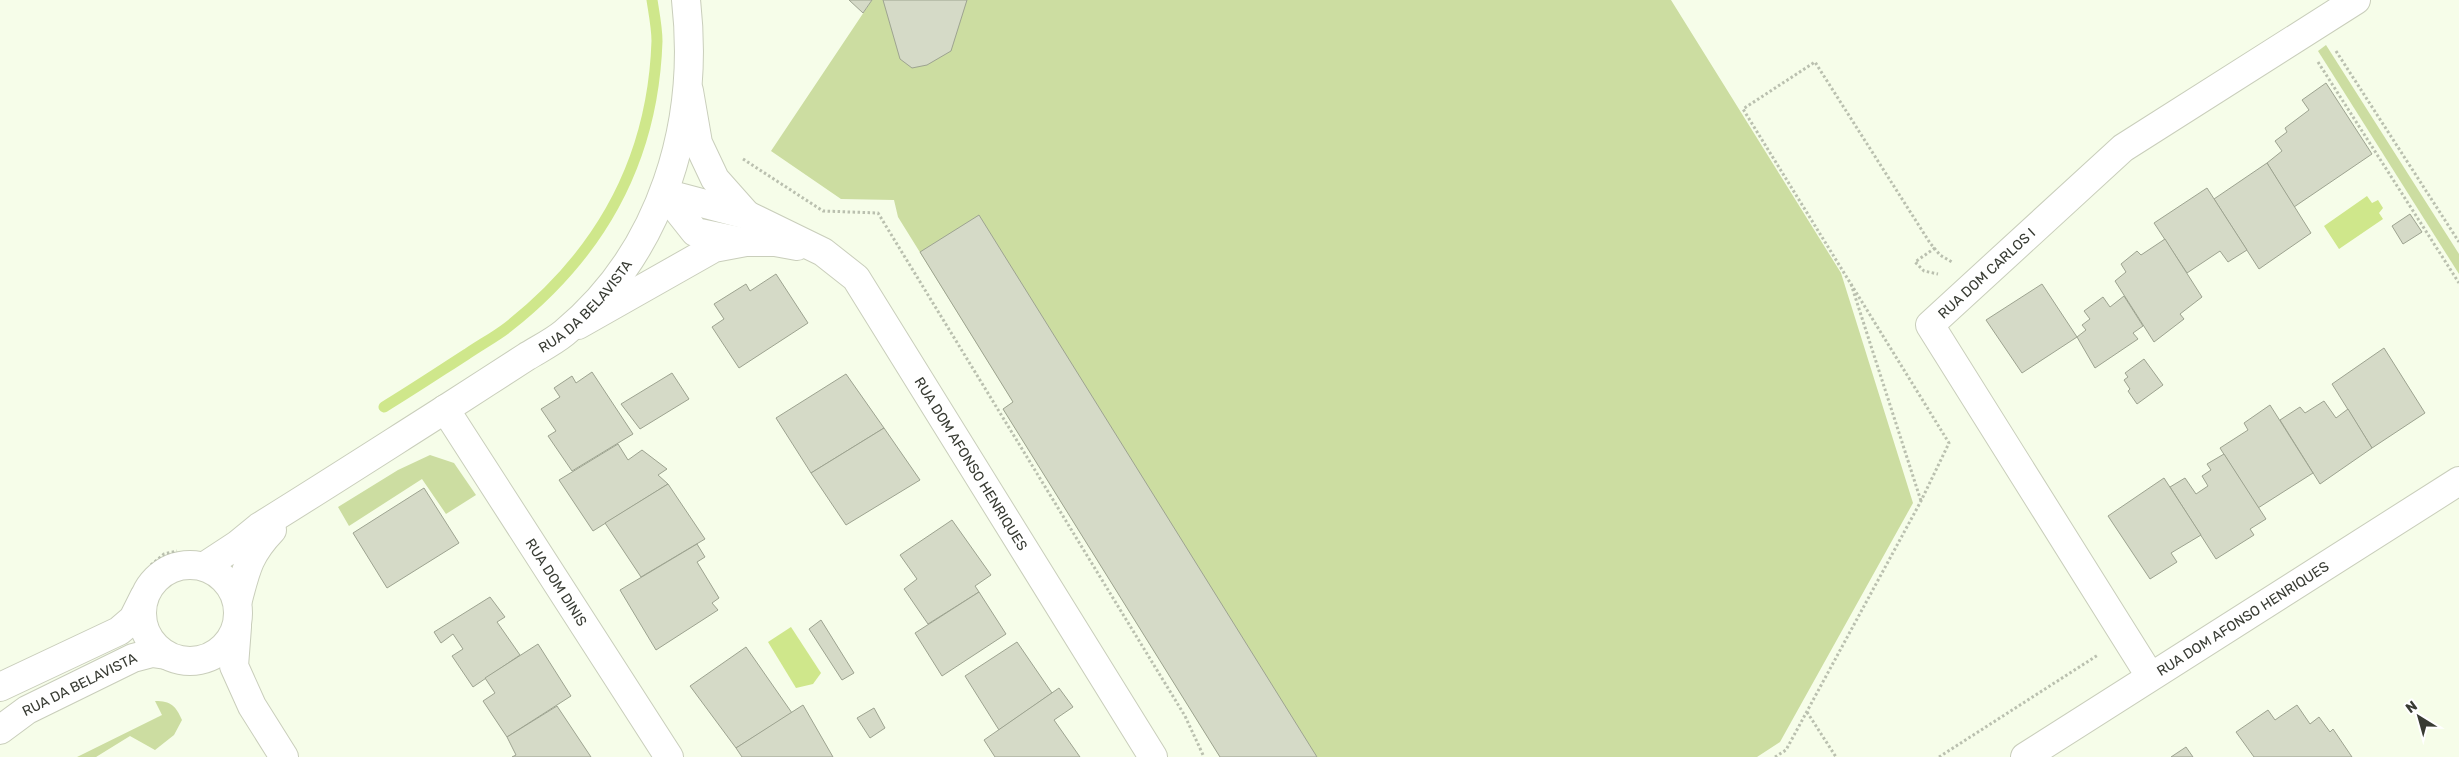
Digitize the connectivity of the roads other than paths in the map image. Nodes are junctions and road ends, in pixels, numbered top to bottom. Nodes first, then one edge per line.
1 (686, 0) edge
2 (2356, 0) edge
3 (688, 90) junction
4 (664, 193) junction
5 (747, 215) junction
6 (746, 242) junction
7 (823, 252) junction
8 (564, 333) junction
9 (445, 409) junction
10 (2459, 481) edge
11 (310, 496) junction
12 (195, 558) junction
13 (146, 584) junction
14 (238, 600) junction
15 (237, 627) junction
16 (174, 658) junction
17 (2150, 676) junction
18 (0, 687) edge
19 (252, 706) junction
20 (0, 730) edge
21 (284, 757) edge
22 (669, 757) edge
23 (1153, 757) edge
24 (2025, 757) edge

1 - 3 street, RUA DA BELAVISTA
2 - 17 street, RUA DOM CARLOS I
3 - 4 street, RUA DA BELAVISTA
3 - 5 street
4 - 5 street
4 - 6 street
4 - 8 street, RUA DA BELAVISTA
5 - 7 street, RUA DOM AFONSO HENRIQUES
6 - 7 street
6 - 8 street
7 - 23 street, RUA DOM AFONSO HENRIQUES
8 - 9 street, RUA DA BELAVISTA
9 - 11 street, RUA DA BELAVISTA
9 - 22 street, RUA DOM DINIS
10 - 17 street, RUA DOM AFONSO HENRIQUES
11 - 12 street
11 - 14 street
12 - 13 street
12 - 14 street
13 - 16 street
13 - 18 street
14 - 15 street
15 - 16 street
15 - 19 street
16 - 19 street
16 - 20 street, RUA DA BELAVISTA
17 - 24 street, RUA DOM AFONSO HENRIQUES
19 - 21 street

